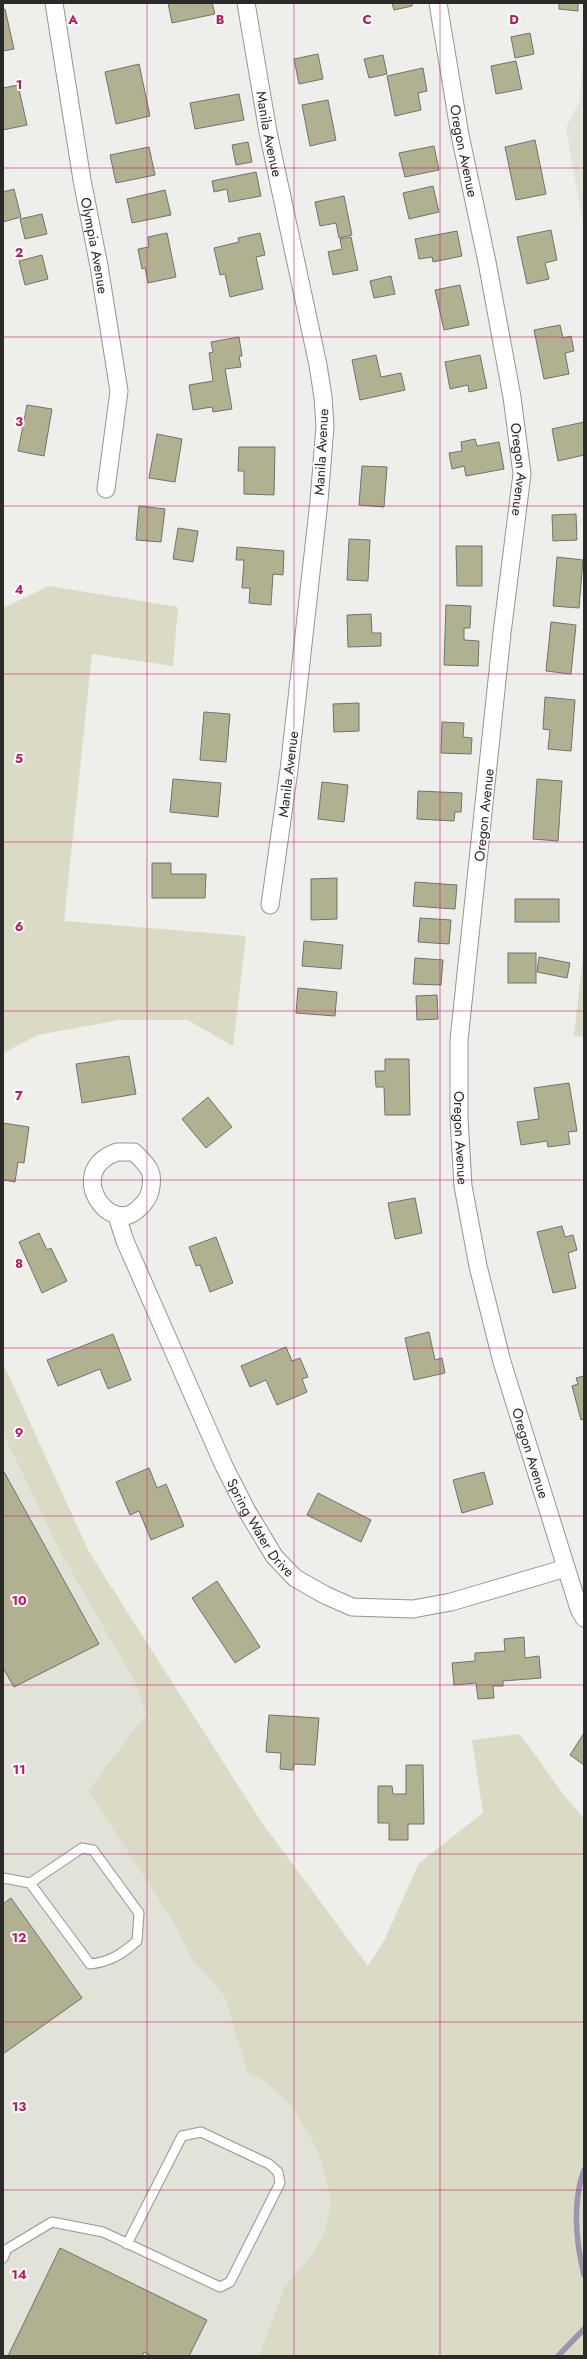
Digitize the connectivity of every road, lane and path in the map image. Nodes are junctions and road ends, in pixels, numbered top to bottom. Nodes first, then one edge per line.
1 (54, 3) edge
2 (246, 3) edge
3 (438, 3) edge
4 (106, 489) dead end
5 (270, 905) dead end
6 (117, 1216) dead end
7 (566, 1568) junction
8 (584, 1618) edge
9 (3, 1878) edge
10 (30, 1883) junction
11 (127, 2244) junction
12 (3, 2258) edge

1 - 4 street, Olympia Avenue
2 - 5 street, Manila Avenue
3 - 7 street, Oregon Avenue
6 - 7 street, Spring Water Drive
7 - 8 street, Oregon Avenue
9 - 10 lane
10 - 10 lane
11 - 11 lane
11 - 12 lane

